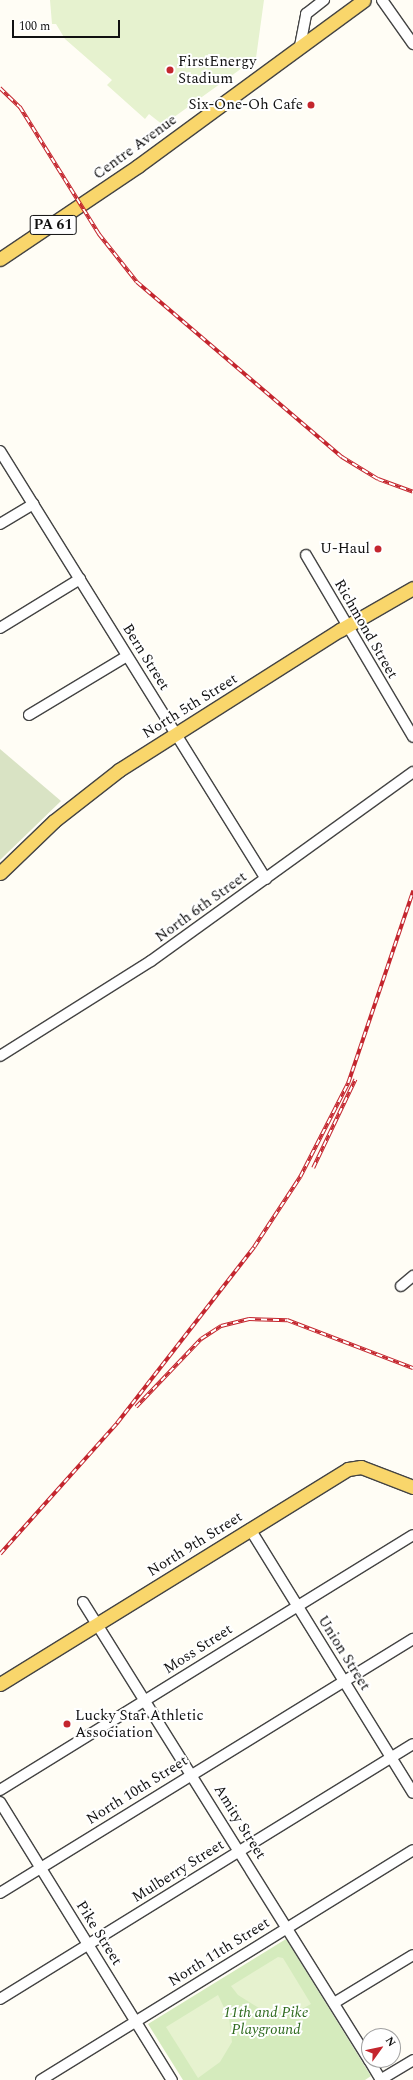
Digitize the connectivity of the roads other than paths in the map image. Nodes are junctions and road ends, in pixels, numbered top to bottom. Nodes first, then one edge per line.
1 (324, 0) edge
2 (364, 0) edge
3 (382, 0) edge
4 (413, 44) edge
5 (300, 46) junction
6 (0, 259) edge
7 (0, 451) edge
8 (33, 504) junction
9 (0, 524) edge
10 (306, 555) dead end
11 (80, 580) junction
12 (413, 588) edge
13 (346, 626) junction
14 (0, 628) edge
15 (127, 656) junction
16 (29, 715) dead end
17 (176, 734) junction
18 (413, 737) edge
19 (413, 772) edge
20 (0, 873) edge
21 (266, 879) junction
22 (0, 1056) edge
23 (413, 1276) edge
24 (401, 1286) dead end
25 (413, 1488) edge
26 (250, 1529) junction
27 (413, 1535) edge
28 (83, 1602) dead end
29 (297, 1605) junction
30 (98, 1623) junction
31 (413, 1639) edge
32 (344, 1681) junction
33 (0, 1684) edge
34 (146, 1700) junction
35 (413, 1744) edge
36 (391, 1757) junction
37 (192, 1774) junction
38 (0, 1790) edge
39 (413, 1793) edge
40 (0, 1802) edge
41 (240, 1850) junction
42 (413, 1850) edge
43 (41, 1868) junction
44 (0, 1893) edge
45 (287, 1927) junction
46 (88, 1944) junction
47 (413, 1955) edge
48 (0, 1999) edge
49 (334, 2003) junction
50 (136, 2021) junction
51 (361, 2047) edge
52 (413, 2060) edge
53 (374, 2068) edge
54 (41, 2080) edge
55 (172, 2080) edge
56 (381, 2080) edge

1 - 5 street
2 - 5 main road, Centre Avenue / PA 61
3 - 4 street
5 - 6 main road, Centre Avenue / PA 61
7 - 8 street, Bern Street
8 - 9 street
8 - 11 street, Bern Street
10 - 13 street, Richmond Street
11 - 14 street
11 - 15 street, Bern Street
12 - 13 main road, North 5th Street
13 - 17 main road, North 5th Street
13 - 18 street, Richmond Street
15 - 16 street
15 - 17 street, Bern Street
17 - 20 main road, North 5th Street
17 - 21 street, Bern Street
19 - 21 street, North 6th Street
21 - 22 street, North 6th Street
23 - 24 street
25 - 26 main road, North 9th Street
26 - 29 street, Union Street
26 - 30 main road, North 9th Street
27 - 29 street, Moss Street
28 - 30 street, Amity Street
29 - 32 street, Union Street
29 - 34 street, Moss Street
30 - 33 main road, North 9th Street
30 - 34 street, Amity Street
31 - 32 street, North 10th Street
32 - 36 street, Union Street
32 - 37 street, North 10th Street
34 - 37 street, Amity Street
34 - 38 street, Moss Street
35 - 36 street, Mulberry Street
36 - 39 street, Union Street
36 - 41 street, Mulberry Street
37 - 41 street, Amity Street
37 - 43 street, North 10th Street
40 - 43 street, Pike Street
41 - 45 street, Amity Street
41 - 46 street, Mulberry Street
42 - 45 street, North 11th Street
43 - 44 street, North 10th Street
43 - 46 street, Pike Street
45 - 49 street, Amity Street
45 - 50 street, North 11th Street
46 - 48 street, Mulberry Street
46 - 50 street, Pike Street
47 - 49 street
49 - 51 street, Amity Street
50 - 54 street, North 11th Street
50 - 55 street, Pike Street
52 - 56 street
53 - 56 street, Amity Street

